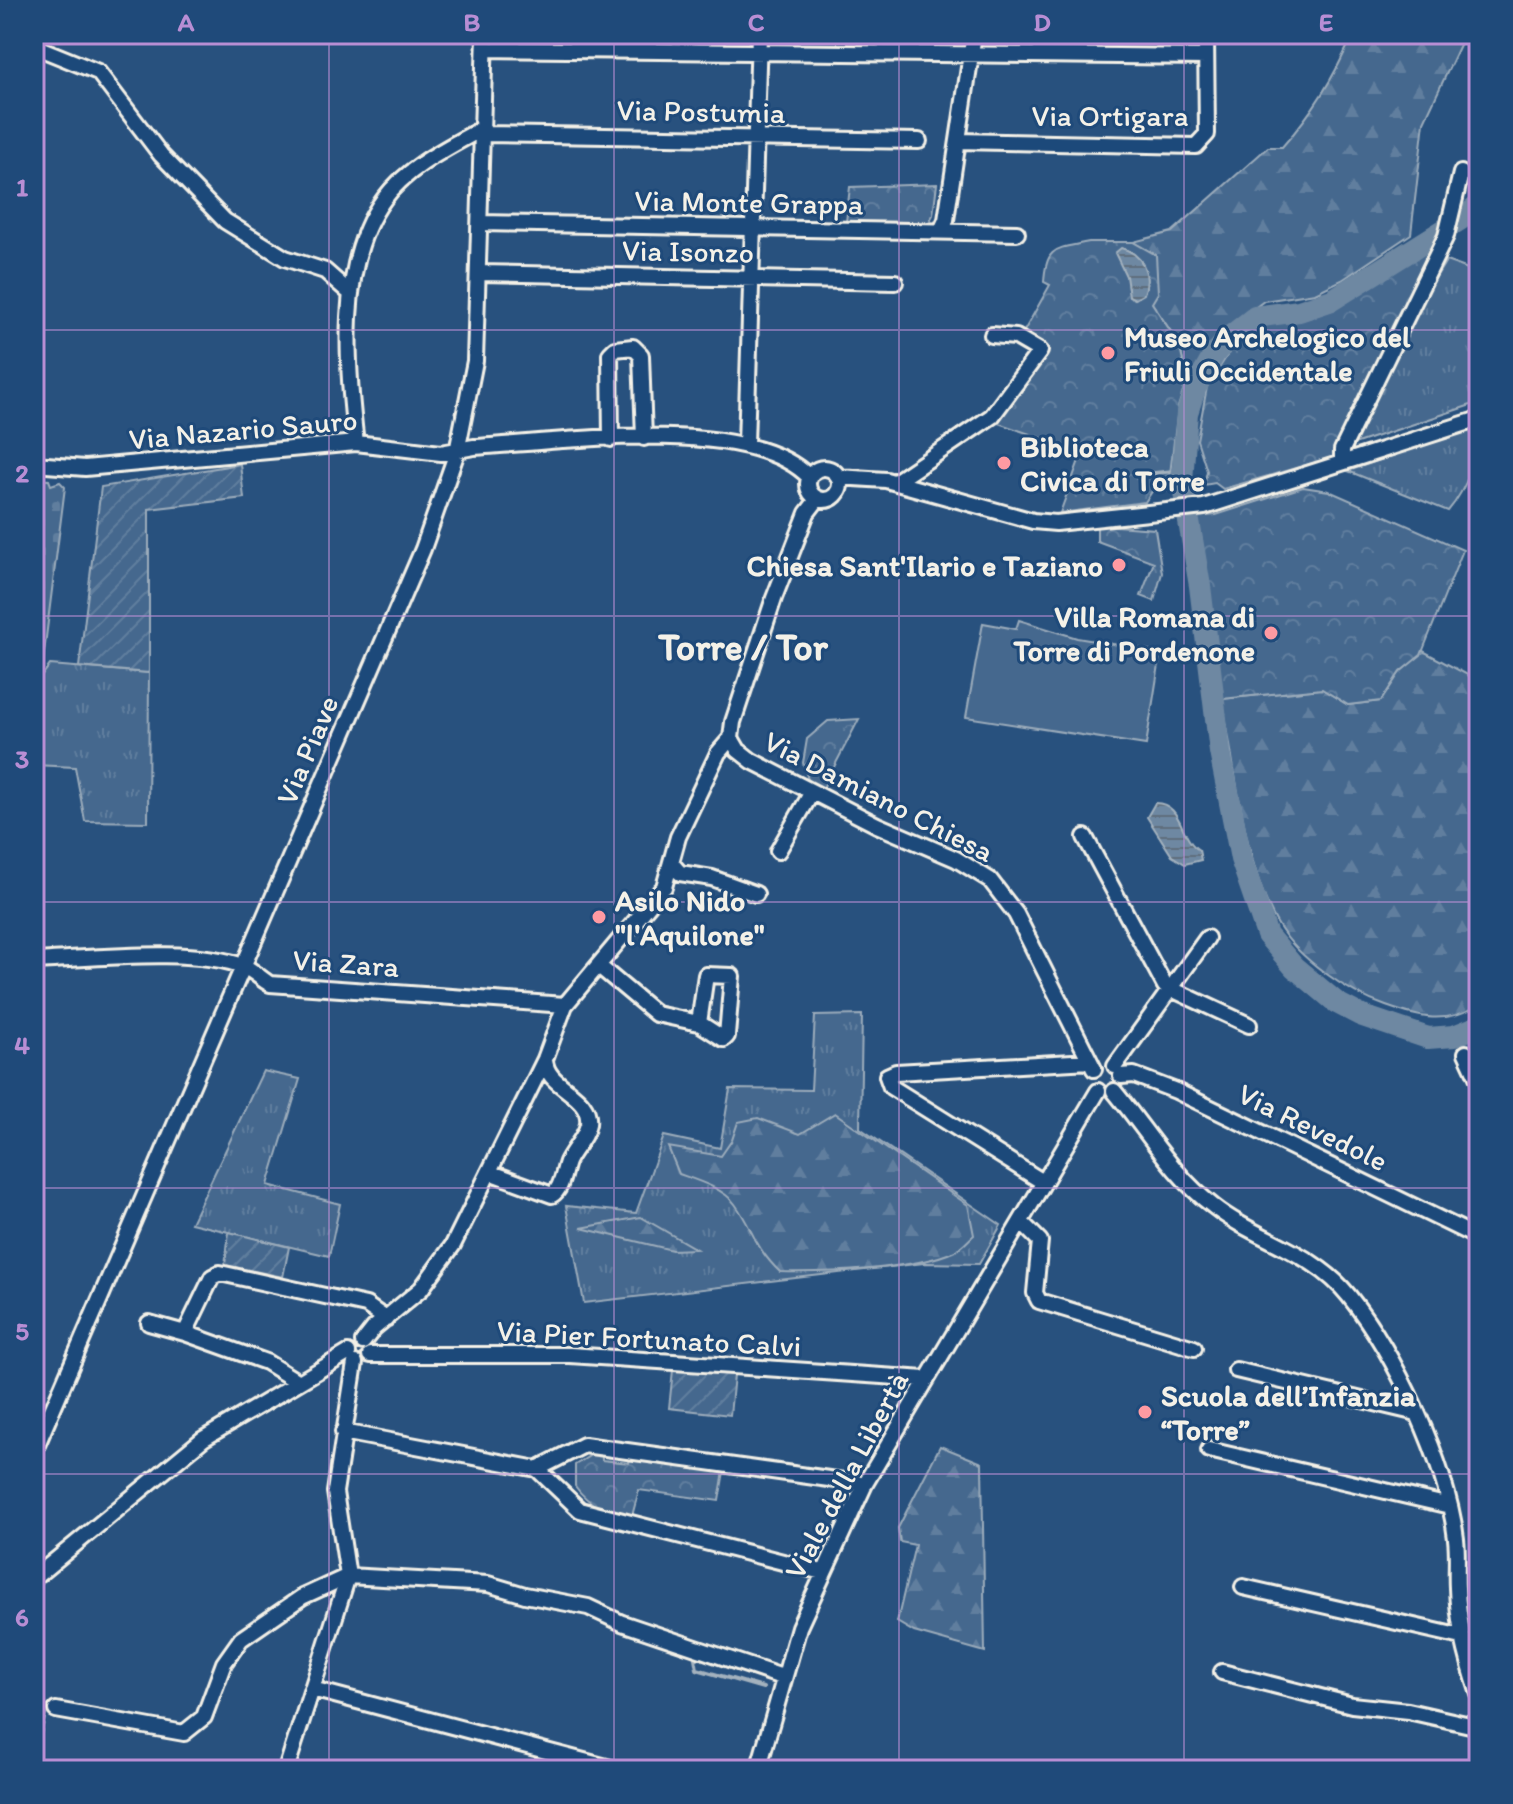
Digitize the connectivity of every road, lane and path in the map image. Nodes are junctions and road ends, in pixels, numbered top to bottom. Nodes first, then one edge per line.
1 (759, 34) edge
2 (974, 34) edge
3 (1206, 34) edge
4 (485, 42) edge
5 (34, 46) edge
6 (759, 53) junction
7 (971, 55) junction
8 (1206, 57) junction
9 (482, 131) junction
10 (757, 138) junction
11 (919, 141) dead end
12 (958, 141) junction
13 (1461, 173) dead end
14 (481, 223) junction
15 (754, 229) junction
16 (941, 231) junction
17 (1017, 233) dead end
18 (480, 273) junction
19 (751, 278) junction
20 (895, 282) dead end
21 (350, 293) junction
22 (992, 335) dead end
23 (1479, 419) edge
24 (644, 438) junction
25 (611, 439) junction
26 (356, 443) junction
27 (746, 444) junction
28 (457, 452) junction
29 (1342, 462) junction
30 (34, 464) edge
31 (809, 477) junction
32 (838, 477) junction
33 (895, 482) junction
34 (817, 500) junction
35 (731, 738) junction
36 (812, 792) junction
37 (1085, 837) dead end
38 (778, 851) dead end
39 (673, 865) junction
40 (756, 894) dead end
41 (1207, 938) dead end
42 (34, 961) edge
43 (243, 966) junction
44 (600, 967) junction
45 (1170, 988) junction
46 (565, 1005) junction
47 (699, 1023) dead end
48 (1249, 1025) dead end
49 (1466, 1053) dead end
50 (545, 1059) junction
51 (1092, 1065) junction
52 (1118, 1071) junction
53 (1479, 1081) edge
54 (1098, 1091) junction
55 (1114, 1091) junction
56 (489, 1172) junction
57 (1043, 1182) junction
58 (1021, 1222) junction
59 (1479, 1238) edge
60 (386, 1319) junction
61 (149, 1323) dead end
62 (185, 1333) junction
63 (366, 1348) junction
64 (1194, 1348) dead end
65 (352, 1358) junction
66 (1236, 1370) dead end
67 (926, 1379) junction
68 (298, 1382) junction
69 (1417, 1413) junction
70 (343, 1432) junction
71 (1209, 1450) dead end
72 (34, 1452) edge
73 (537, 1469) junction
74 (865, 1484) junction
75 (1450, 1506) junction
76 (822, 1572) junction
77 (348, 1576) junction
78 (34, 1578) edge
79 (1243, 1587) dead end
80 (1462, 1637) junction
81 (1222, 1672) dead end
82 (782, 1677) junction
83 (312, 1689) junction
84 (1479, 1694) edge
85 (56, 1710) dead end
86 (1479, 1727) edge
87 (286, 1770) edge
88 (618, 1770) edge
89 (758, 1770) edge

1 - 6 street
2 - 7 street
3 - 8 street, Via Ortigara
4 - 6 street
4 - 9 street, Via Piave
5 - 21 street
6 - 7 street
6 - 10 street
7 - 8 street
7 - 12 street
8 - 12 street, Via Ortigara
9 - 10 street, Via Postumia
9 - 14 street, Via Piave
9 - 21 street
10 - 11 street, Via Postumia
10 - 15 street
12 - 16 street
13 - 29 street
14 - 15 street, Via Monte Grappa
14 - 18 street, Via Piave
15 - 16 street, Via Monte Grappa
15 - 19 street
16 - 17 street, Via Monte Grappa
18 - 19 street, Via Isonzo
18 - 28 street, Via Piave
19 - 20 street, Via Isonzo
19 - 27 street
21 - 26 street
22 - 33 street
23 - 29 street
24 - 25 street, Via Nazario Sauro
24 - 25 street
24 - 27 street, Via Nazario Sauro
25 - 28 street, Via Nazario Sauro
26 - 28 street, Via Nazario Sauro
26 - 30 street, Via Nazario Sauro
27 - 31 street, Via Nazario Sauro
28 - 43 street, Via Piave
29 - 33 street
31 - 32 street
31 - 34 street
32 - 33 street
32 - 34 street
34 - 35 street
35 - 36 street, Via Damiano Chiesa
35 - 39 street
36 - 38 street
36 - 51 street, Via Damiano Chiesa
37 - 45 street
39 - 40 street
39 - 44 street
41 - 45 street
42 - 43 street, Via Zara
43 - 46 street, Via Zara
43 - 72 street, Via Piave
44 - 46 street
44 - 47 street
45 - 48 street
45 - 52 street
46 - 50 street
49 - 53 street
50 - 56 street
50 - 56 street
51 - 52 street
51 - 54 street
51 - 57 street
52 - 55 street
52 - 59 street, Via Revedole
54 - 55 street
54 - 57 street, Viale della Libertà
55 - 69 street
56 - 60 street
57 - 58 street, Viale della Libertà
58 - 64 street
58 - 67 street, Viale della Libertà
60 - 62 street
60 - 63 street
61 - 62 street
62 - 68 street
63 - 65 street
63 - 67 street, Via Pier Fortunato Calvi
65 - 68 street
65 - 70 street
66 - 69 street
67 - 74 street, Viale della Libertà
68 - 78 street
69 - 75 street
70 - 73 street
70 - 77 street
71 - 75 street
73 - 74 street
73 - 76 street
74 - 76 street, Viale della Libertà
75 - 80 street
76 - 82 street, Viale della Libertà
77 - 82 street
77 - 83 street
77 - 85 street
79 - 80 street
80 - 84 street
81 - 86 street
82 - 89 street, Viale della Libertà
83 - 87 street
83 - 88 street

